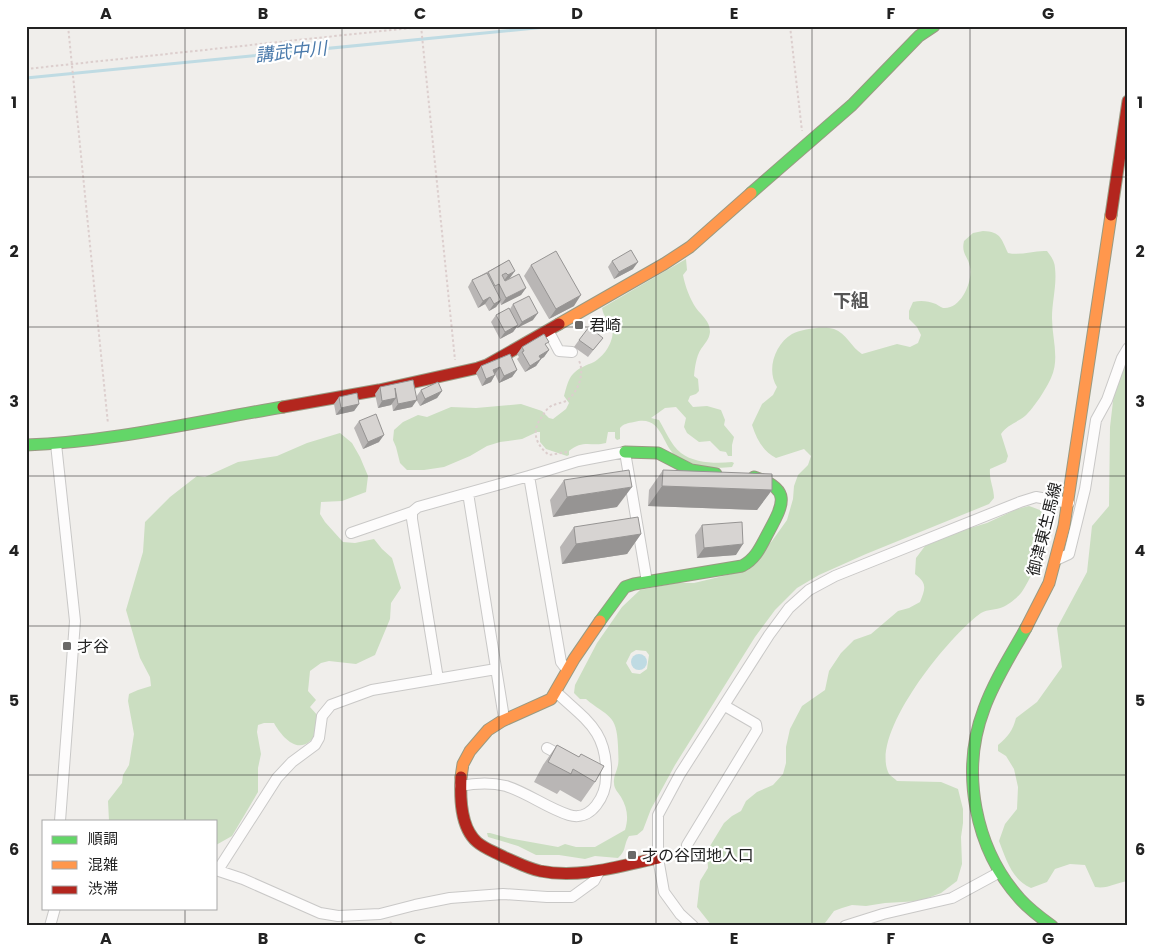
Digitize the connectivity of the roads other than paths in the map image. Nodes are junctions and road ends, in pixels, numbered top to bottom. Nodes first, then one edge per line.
1 (934, 26) edge
2 (1128, 101) edge
3 (548, 330) junction
4 (1128, 348) edge
5 (572, 352) road end
6 (56, 444) junction
7 (26, 445) edge
8 (625, 452) junction
9 (728, 475) edge
10 (529, 476) junction
11 (745, 476) edge
12 (468, 493) junction
13 (1069, 503) junction
14 (412, 512) junction
15 (351, 533) dead end
16 (1056, 560) junction
17 (647, 582) junction
18 (496, 669) junction
19 (568, 670) junction
20 (438, 679) junction
21 (556, 692) junction
22 (725, 706) junction
23 (504, 718) junction
24 (547, 748) dead end
25 (572, 762) edge
26 (460, 786) junction
27 (60, 820) edge
28 (687, 844) dead end
29 (658, 858) junction
30 (218, 868) edge
31 (218, 870) edge
32 (600, 870) junction
33 (1000, 872) junction
34 (54, 910) edge
35 (50, 926) edge
36 (693, 926) edge
37 (845, 926) edge
38 (1052, 926) edge

1 - 3 street
2 - 13 street, 御津東生馬線
3 - 5 street
3 - 6 street
4 - 16 street
6 - 7 street
6 - 27 street
8 - 9 street
8 - 10 street
8 - 17 street
10 - 12 street
10 - 19 street
11 - 17 street
12 - 14 street
12 - 18 street
13 - 16 street, 御津東生馬線
13 - 22 street
14 - 15 street
14 - 20 street
16 - 33 street, 御津東生馬線
17 - 19 street
18 - 20 street
18 - 23 street
19 - 21 street
20 - 30 street
21 - 23 street
21 - 26 street
22 - 28 street
22 - 29 street
23 - 26 street
24 - 25 street
26 - 32 street
29 - 32 street
29 - 36 street
31 - 32 street
33 - 37 street
33 - 38 street, 御津東生馬線
34 - 35 street

